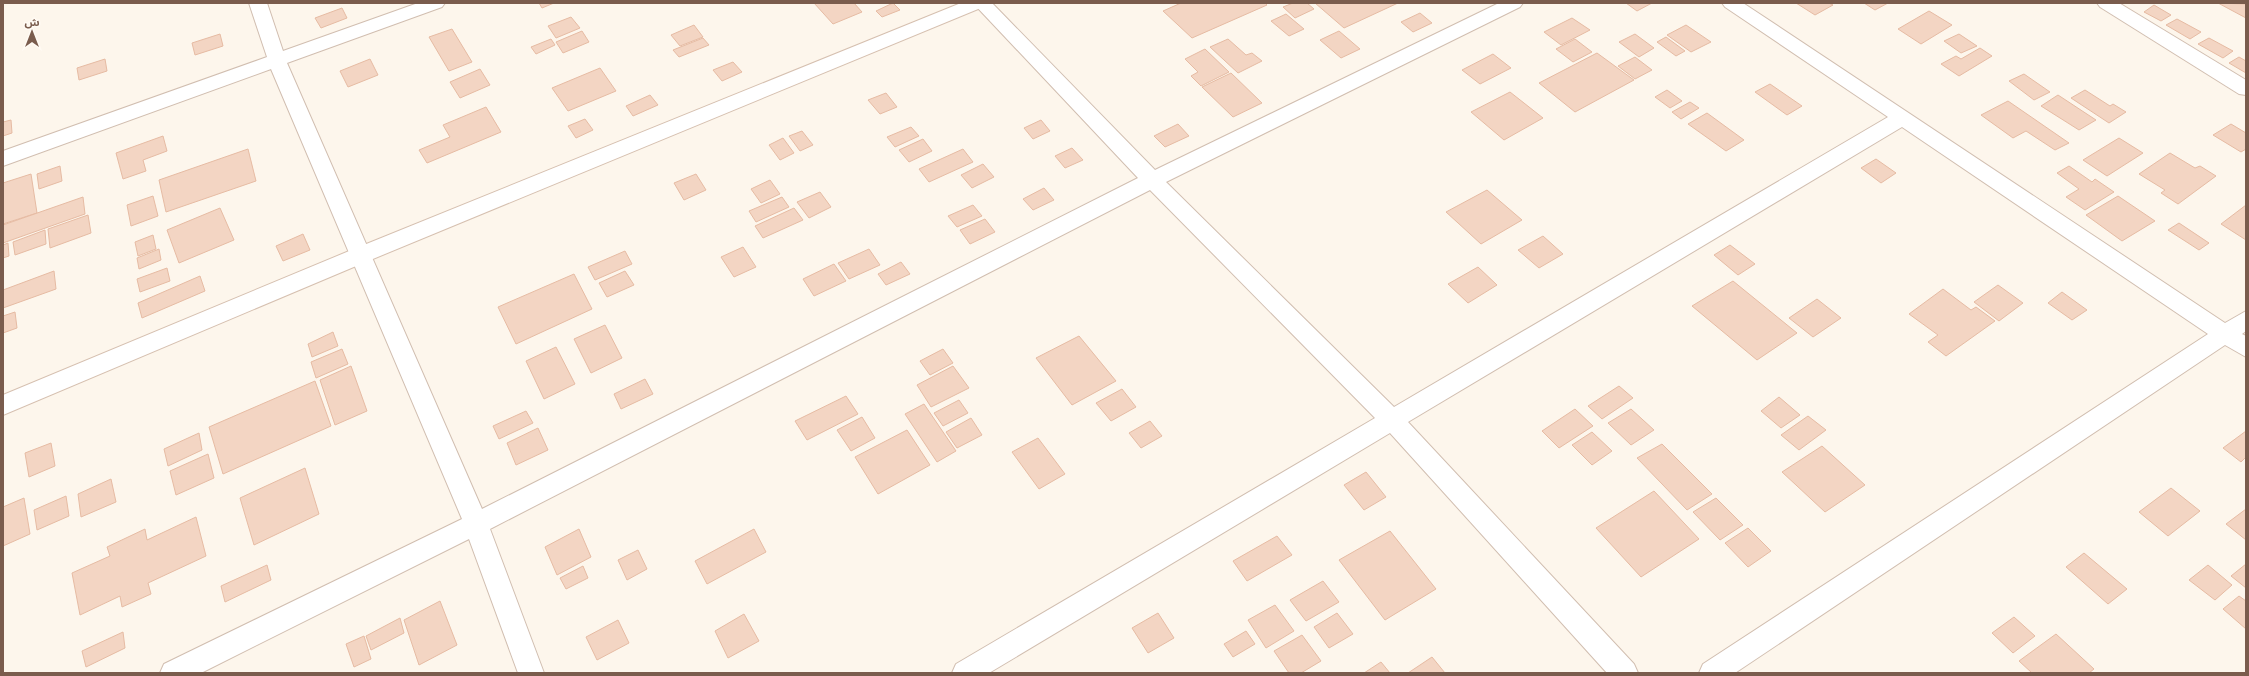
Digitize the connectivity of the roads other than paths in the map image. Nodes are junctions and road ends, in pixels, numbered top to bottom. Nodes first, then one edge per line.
1 (258, 3) edge
2 (436, 3) edge
3 (977, 3) edge
4 (982, 3) edge
5 (1514, 3) edge
6 (1731, 3) edge
7 (2106, 3) edge
8 (277, 61) junction
9 (2246, 89) edge
10 (1902, 117) junction
11 (3, 159) edge
12 (1152, 180) junction
13 (361, 255) junction
14 (2246, 320) edge
15 (2226, 334) junction
16 (2246, 348) edge
17 (3, 405) edge
18 (1392, 420) junction
19 (476, 524) junction
20 (172, 673) edge
21 (532, 673) edge
22 (965, 673) edge
23 (1625, 673) edge
24 (1712, 673) edge

1 - 8 street
2 - 8 street
3 - 13 street
4 - 12 street
5 - 12 street
6 - 10 street
7 - 9 street
8 - 11 street
8 - 13 street
10 - 15 street
10 - 18 street
12 - 18 street
12 - 19 street
13 - 17 street
13 - 19 street
14 - 15 street
15 - 16 street
15 - 24 street
18 - 22 street
18 - 23 street
19 - 20 street
19 - 21 street

